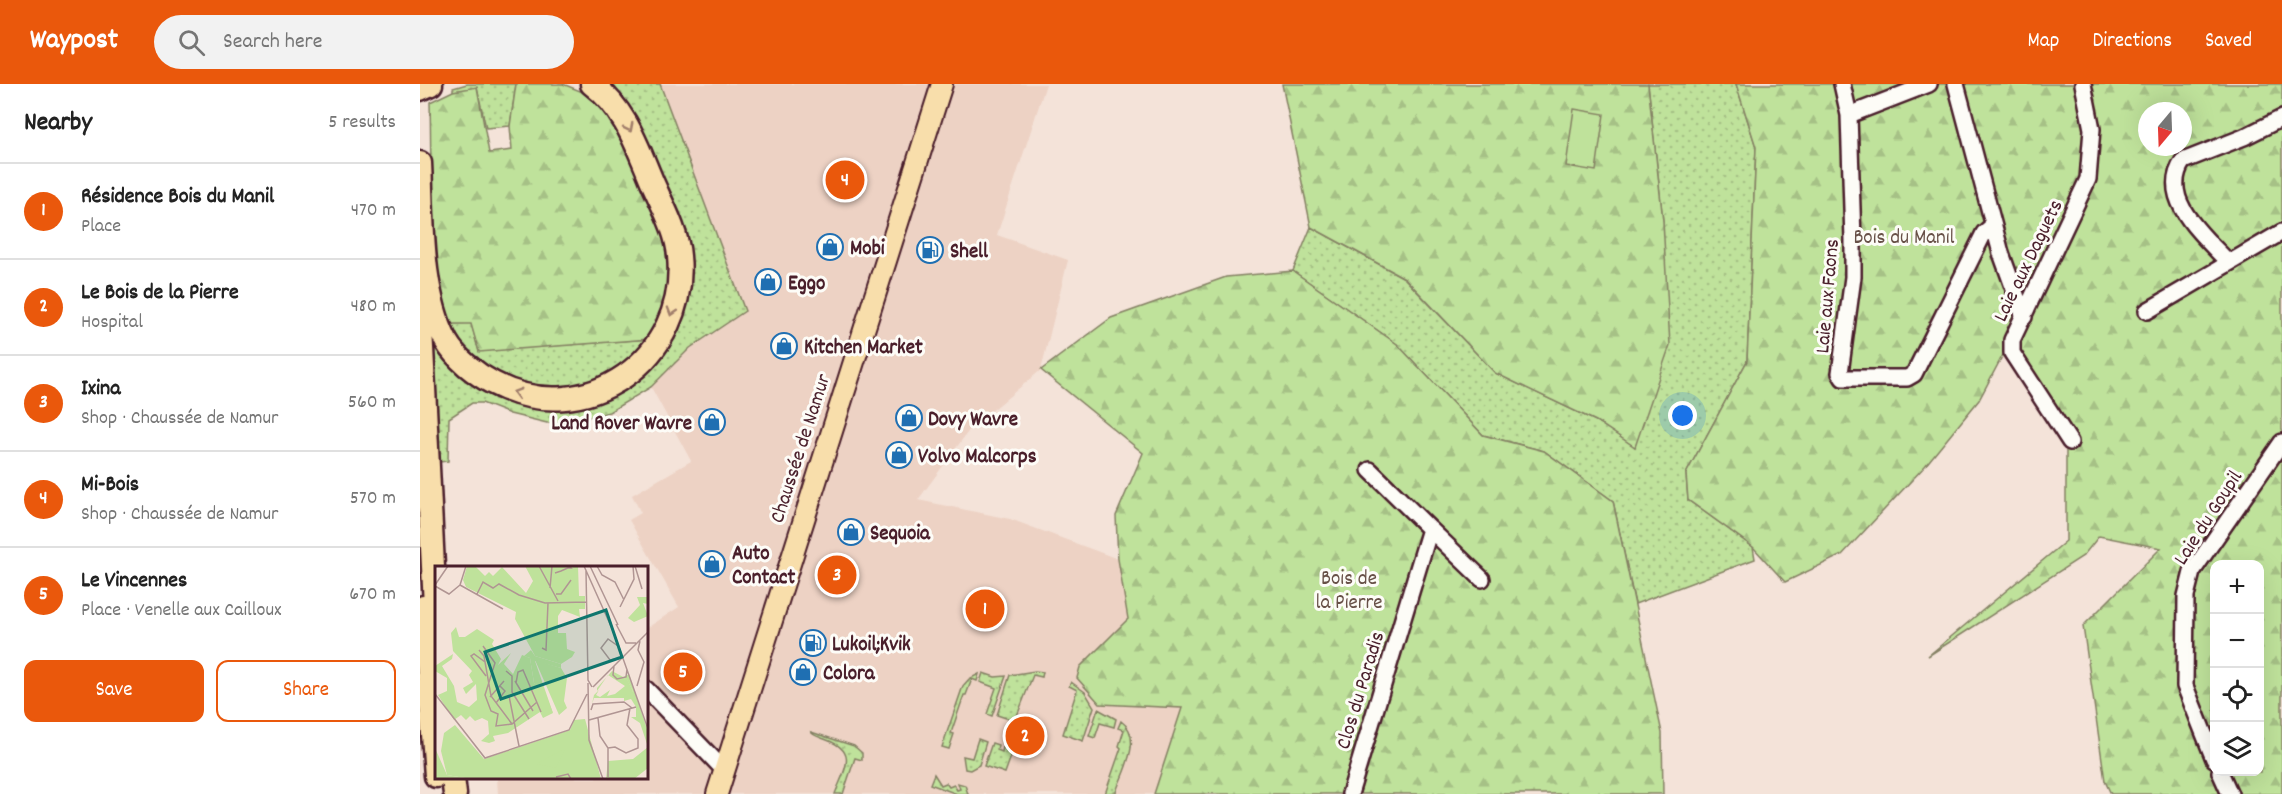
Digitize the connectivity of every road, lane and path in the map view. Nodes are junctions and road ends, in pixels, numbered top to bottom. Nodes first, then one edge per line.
1 (430, 84) edge
2 (592, 84) edge
3 (942, 84) edge
4 (1842, 84) edge
5 (1929, 84) edge
6 (1956, 84) edge
7 (2083, 84) edge
8 (420, 89) edge
9 (1849, 115) junction
10 (2282, 118) edge
11 (420, 163) edge
12 (1993, 225) junction
13 (2282, 232) edge
14 (2229, 263) junction
15 (420, 308) edge
16 (2147, 311) dead end
17 (2024, 317) junction
18 (2070, 442) dead end
19 (2282, 442) edge
20 (1370, 470) dead end
21 (428, 499) junction
22 (1430, 529) junction
23 (420, 550) edge
24 (437, 566) edge
25 (1482, 579) dead end
26 (435, 610) edge
27 (648, 691) edge
28 (435, 709) edge
29 (2210, 749) edge
30 (724, 770) junction
31 (2222, 776) edge
32 (717, 794) edge
33 (1350, 794) edge
34 (2230, 794) edge

1 - 8 highway
2 -> 11 highway
3 - 30 main road, Chaussée de Namur
4 - 9 street, Laie aux Faons
5 - 9 street
6 - 12 street
7 - 17 street, Laie aux Daguets
9 - 12 street, Laie aux Faons
10 - 14 street
12 - 17 street
13 - 14 street
14 - 16 street
15 - 21 highway
17 - 18 street, Laie aux Daguets
19 - 29 street, Laie du Goupil
20 - 22 street
21 - 24 highway
21 - 26 highway
22 - 25 street
22 - 33 street, Clos du Paradis
23 - 28 highway
27 - 30 street
30 - 32 main road, Chaussée de Namur
31 - 34 street

